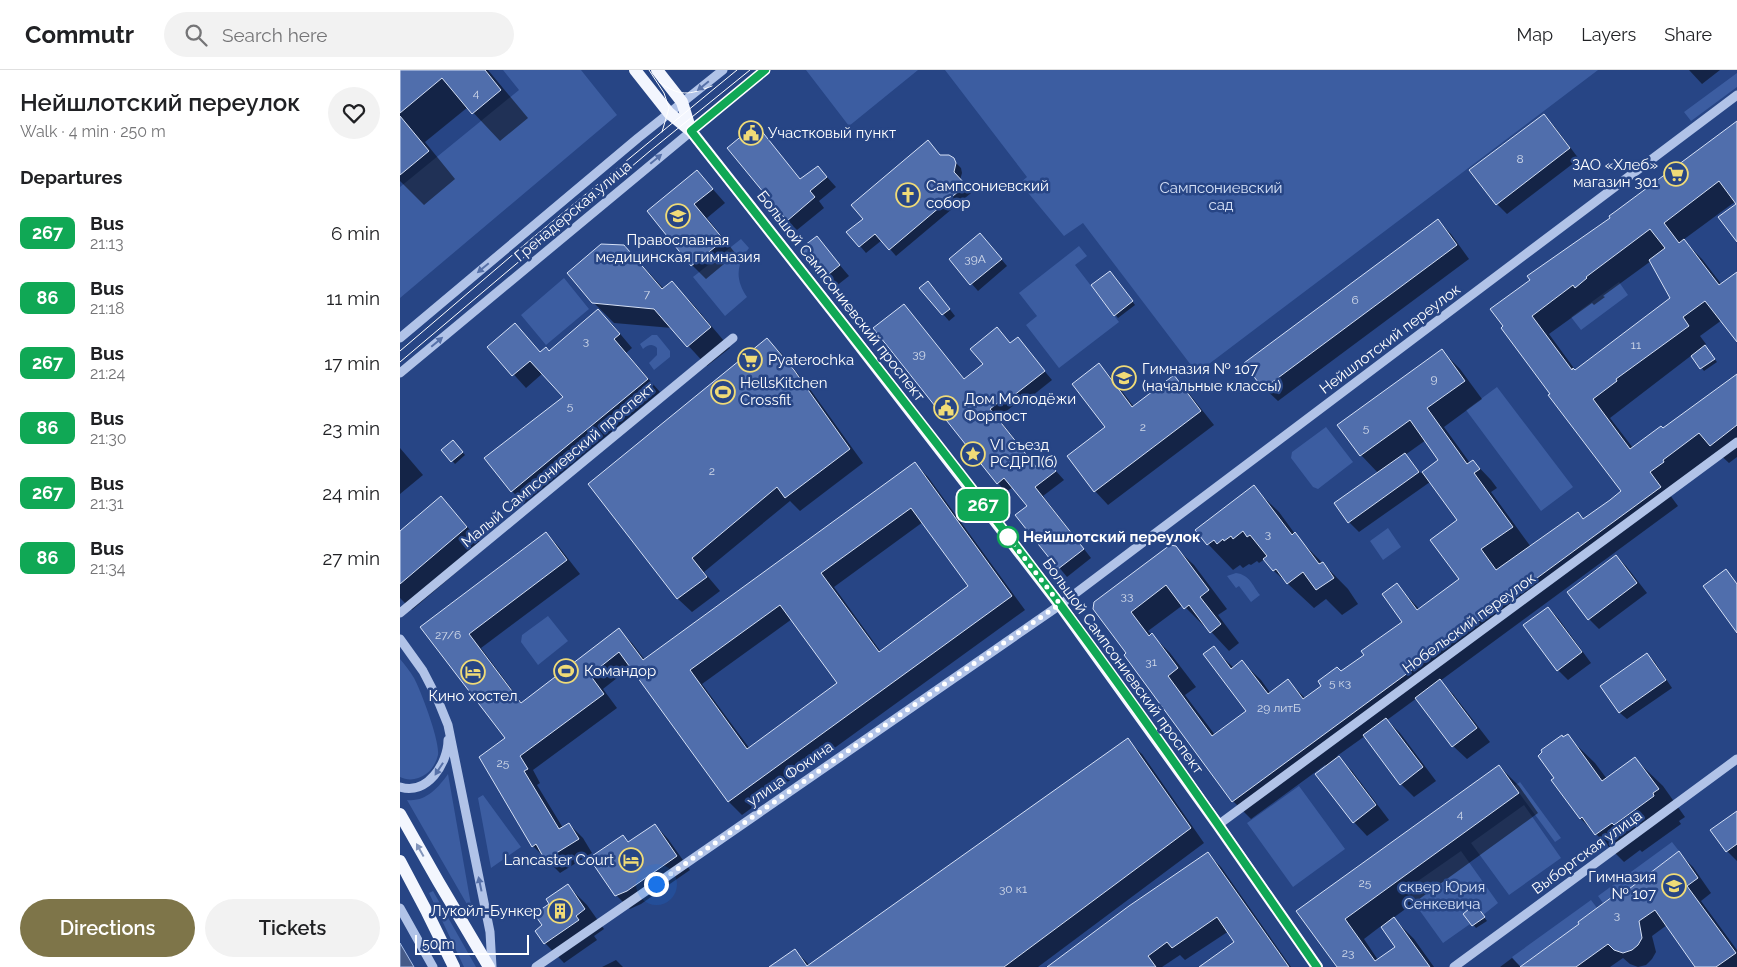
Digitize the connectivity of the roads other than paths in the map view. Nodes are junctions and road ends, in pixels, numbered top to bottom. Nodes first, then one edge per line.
1 (635, 70) edge
2 (657, 70) edge
3 (723, 70) edge
4 (765, 70) edge
5 (1737, 95) edge
6 (682, 102) junction
7 (669, 114) junction
8 (691, 131) junction
9 (400, 338) edge
10 (733, 338) dead end
11 (400, 373) edge
12 (1737, 442) edge
13 (1060, 604) junction
14 (400, 613) edge
15 (400, 639) edge
16 (448, 725) junction
17 (1737, 759) edge
18 (400, 787) edge
19 (400, 814) edge
20 (1218, 825) junction
21 (400, 861) edge
22 (400, 908) edge
23 (433, 967) edge
24 (454, 967) edge
25 (491, 967) edge
26 (536, 967) edge
27 (1317, 967) edge
28 (1454, 967) edge

1 - 7 main road, Большой Сампсониевский проспект
2 - 6 main road, Большой Сампсониевский проспект
3 -> 6 street, Гренадерская улица
4 - 8 street, Гренадерская улица
5 - 13 street, Нейшлотский переулок
6 - 7 street, Гренадерская улица
6 - 8 main road, Большой Сампсониевский проспект
7 - 8 main road, Большой Сампсониевский проспект
7 -> 9 street, Гренадерская улица
11 -> 8 street, Гренадерская улица
8 - 13 main road, Большой Сампсониевский проспект
10 - 14 street, Малый Сампсониевский проспект
12 - 20 street, Нобельский переулок
13 - 20 main road, Большой Сампсониевский проспект
13 - 26 street, улица Фокина
15 - 16 street
16 -> 18 street
25 -> 16 street
17 - 28 street, Выборгская улица
25 -> 19 main road
20 - 27 main road, Большой Сампсониевский проспект
21 - 24 main road
22 - 23 street

